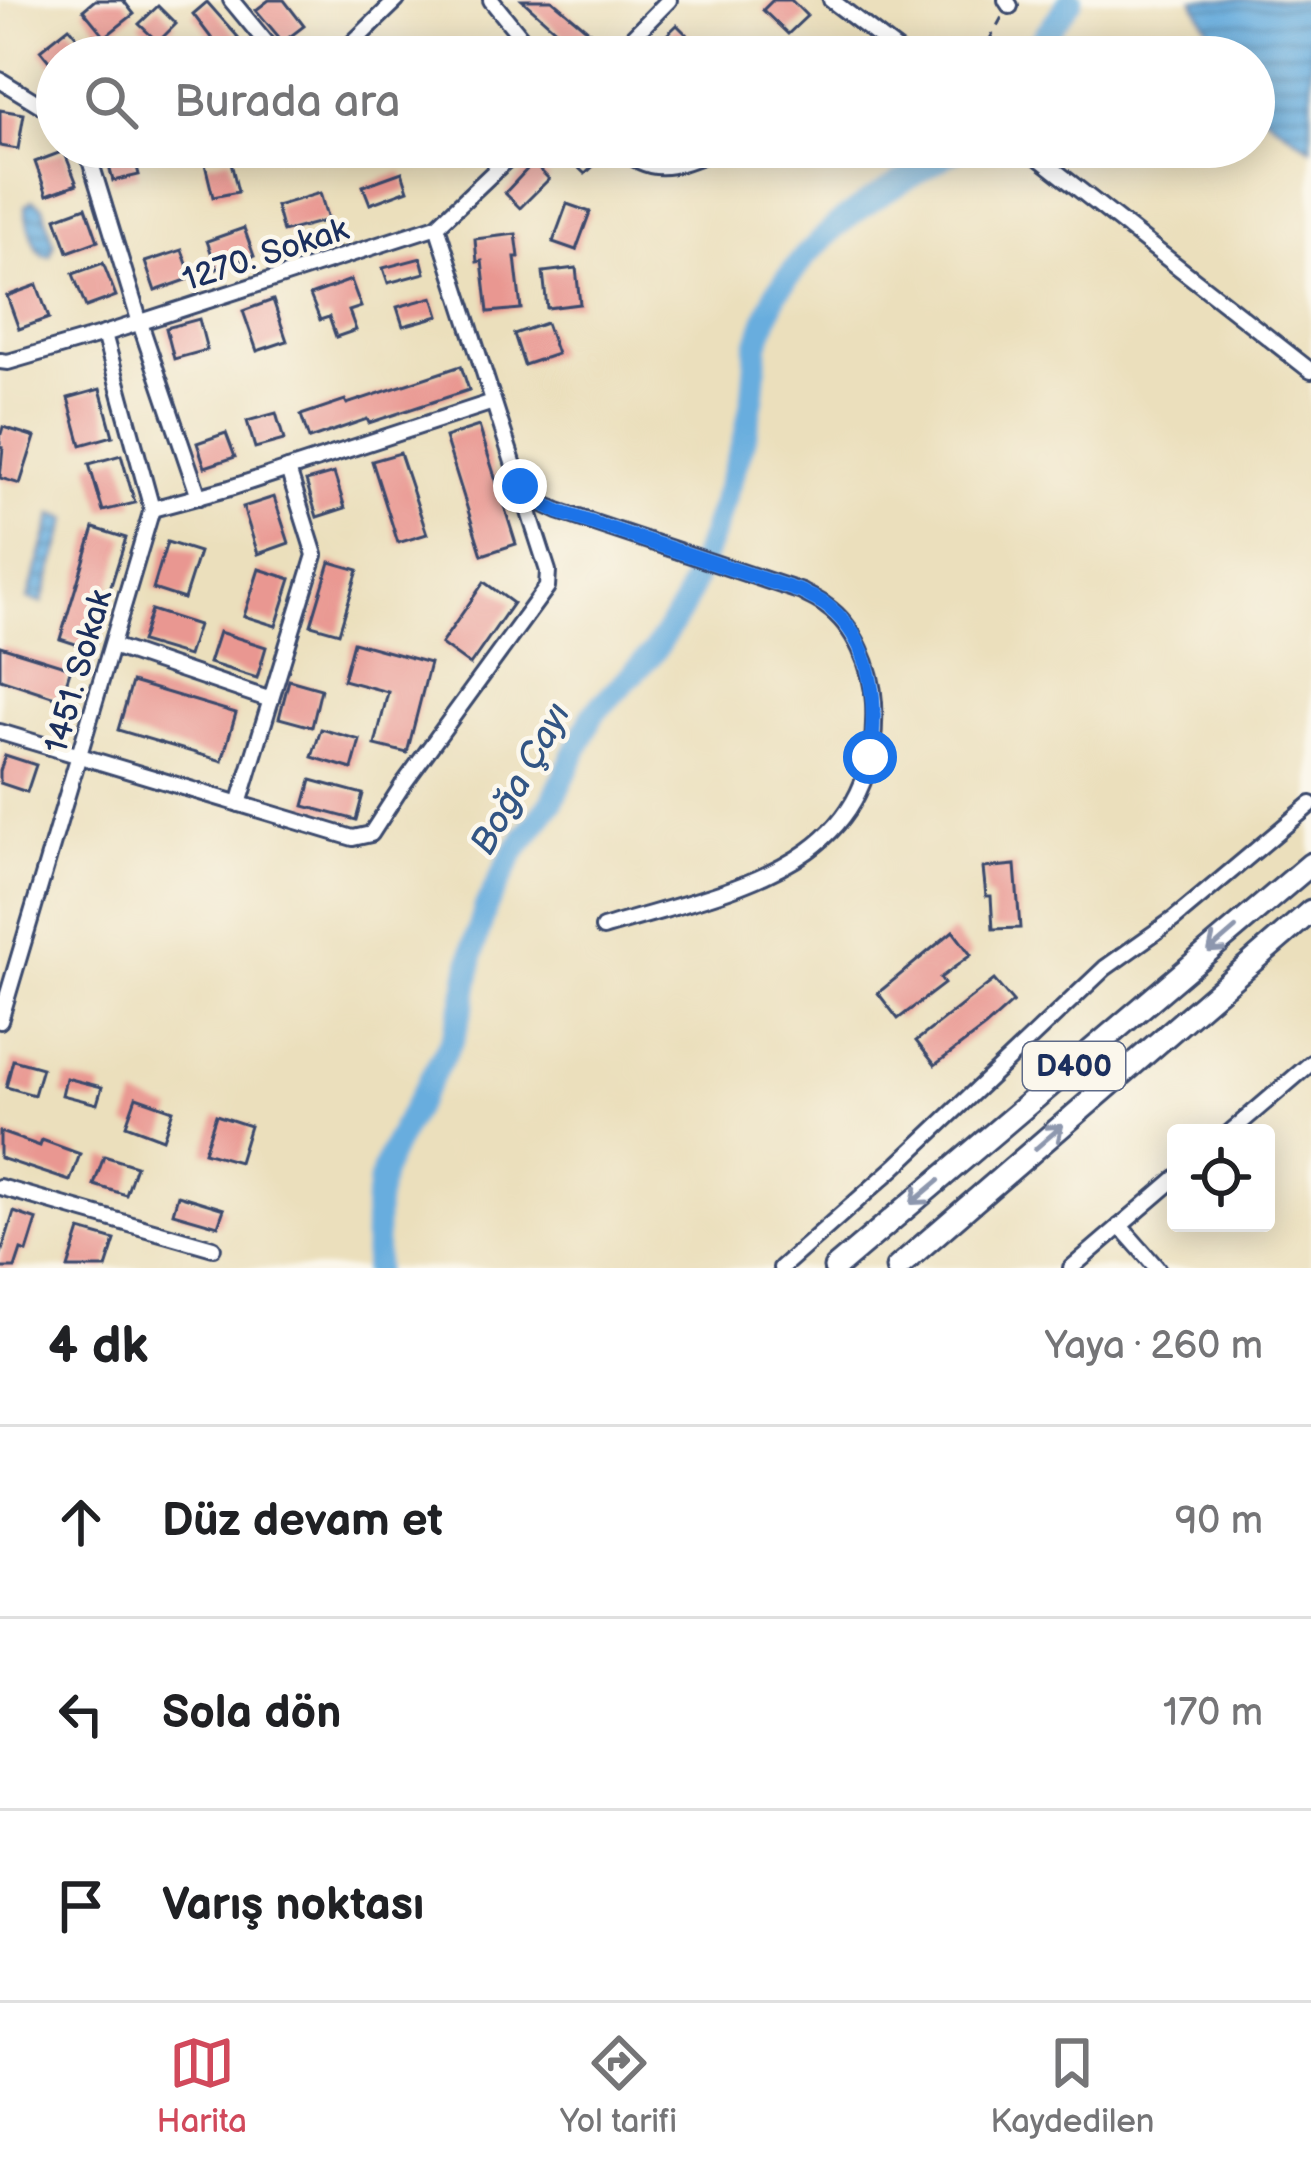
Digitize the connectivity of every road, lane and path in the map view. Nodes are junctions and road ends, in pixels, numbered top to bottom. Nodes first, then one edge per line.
1 (231, 0) edge
2 (397, 0) edge
3 (491, 0) edge
4 (670, 0) edge
5 (831, 0) edge
6 (1008, 3) edge
7 (261, 36) edge
8 (360, 36) edge
9 (520, 36) edge
10 (634, 36) edge
11 (878, 36) edge
12 (991, 36) edge
13 (0, 80) edge
14 (36, 102) edge
15 (92, 168) edge
16 (498, 168) edge
17 (1052, 168) edge
18 (437, 226) junction
19 (140, 323) junction
20 (104, 334) junction
21 (0, 361) edge
22 (1311, 371) edge
23 (493, 402) junction
24 (288, 469) junction
25 (520, 486) junction
26 (199, 496) junction
27 (152, 509) junction
28 (112, 646) junction
29 (271, 700) junction
30 (0, 732) edge
31 (81, 756) junction
32 (239, 804) junction
33 (1311, 804) edge
34 (1311, 864) edge
35 (1311, 911) edge
36 (603, 928) dead end
37 (4, 996) edge
38 (0, 1021) edge
39 (1311, 1063) edge
40 (1240, 1124) edge
41 (0, 1186) edge
42 (1167, 1186) edge
43 (1120, 1226) junction
44 (213, 1248) dead end
45 (781, 1268) edge
46 (836, 1268) edge
47 (897, 1268) edge
48 (1071, 1268) edge
49 (1157, 1268) edge

1 - 7 street
2 - 8 street
3 - 9 street
4 - 10 street
5 - 11 street
6 - 12 path
13 - 14 street
15 - 19 street
16 - 18 street, 1270. Sokak
17 - 22 street
18 - 19 street, 1270. Sokak
18 - 23 street
19 - 20 street, 1270. Sokak
19 - 26 street
20 - 21 street, 1270. Sokak
20 - 27 street
23 - 24 street
23 - 25 street
24 - 26 street
24 - 29 street
25 - 32 street
25 - 36 street
26 - 27 street
27 - 28 street, 1451. Sokak
28 - 29 street
28 - 31 street, 1451. Sokak
29 - 32 street
30 - 31 street
31 - 32 street
31 - 37 street, 1451. Sokak
33 - 45 street
34 -> 46 highway, D400
47 -> 35 highway
37 - 38 street, 1451. Sokak
39 - 40 street
41 - 44 street
42 - 43 street
43 - 48 street
43 - 49 street

